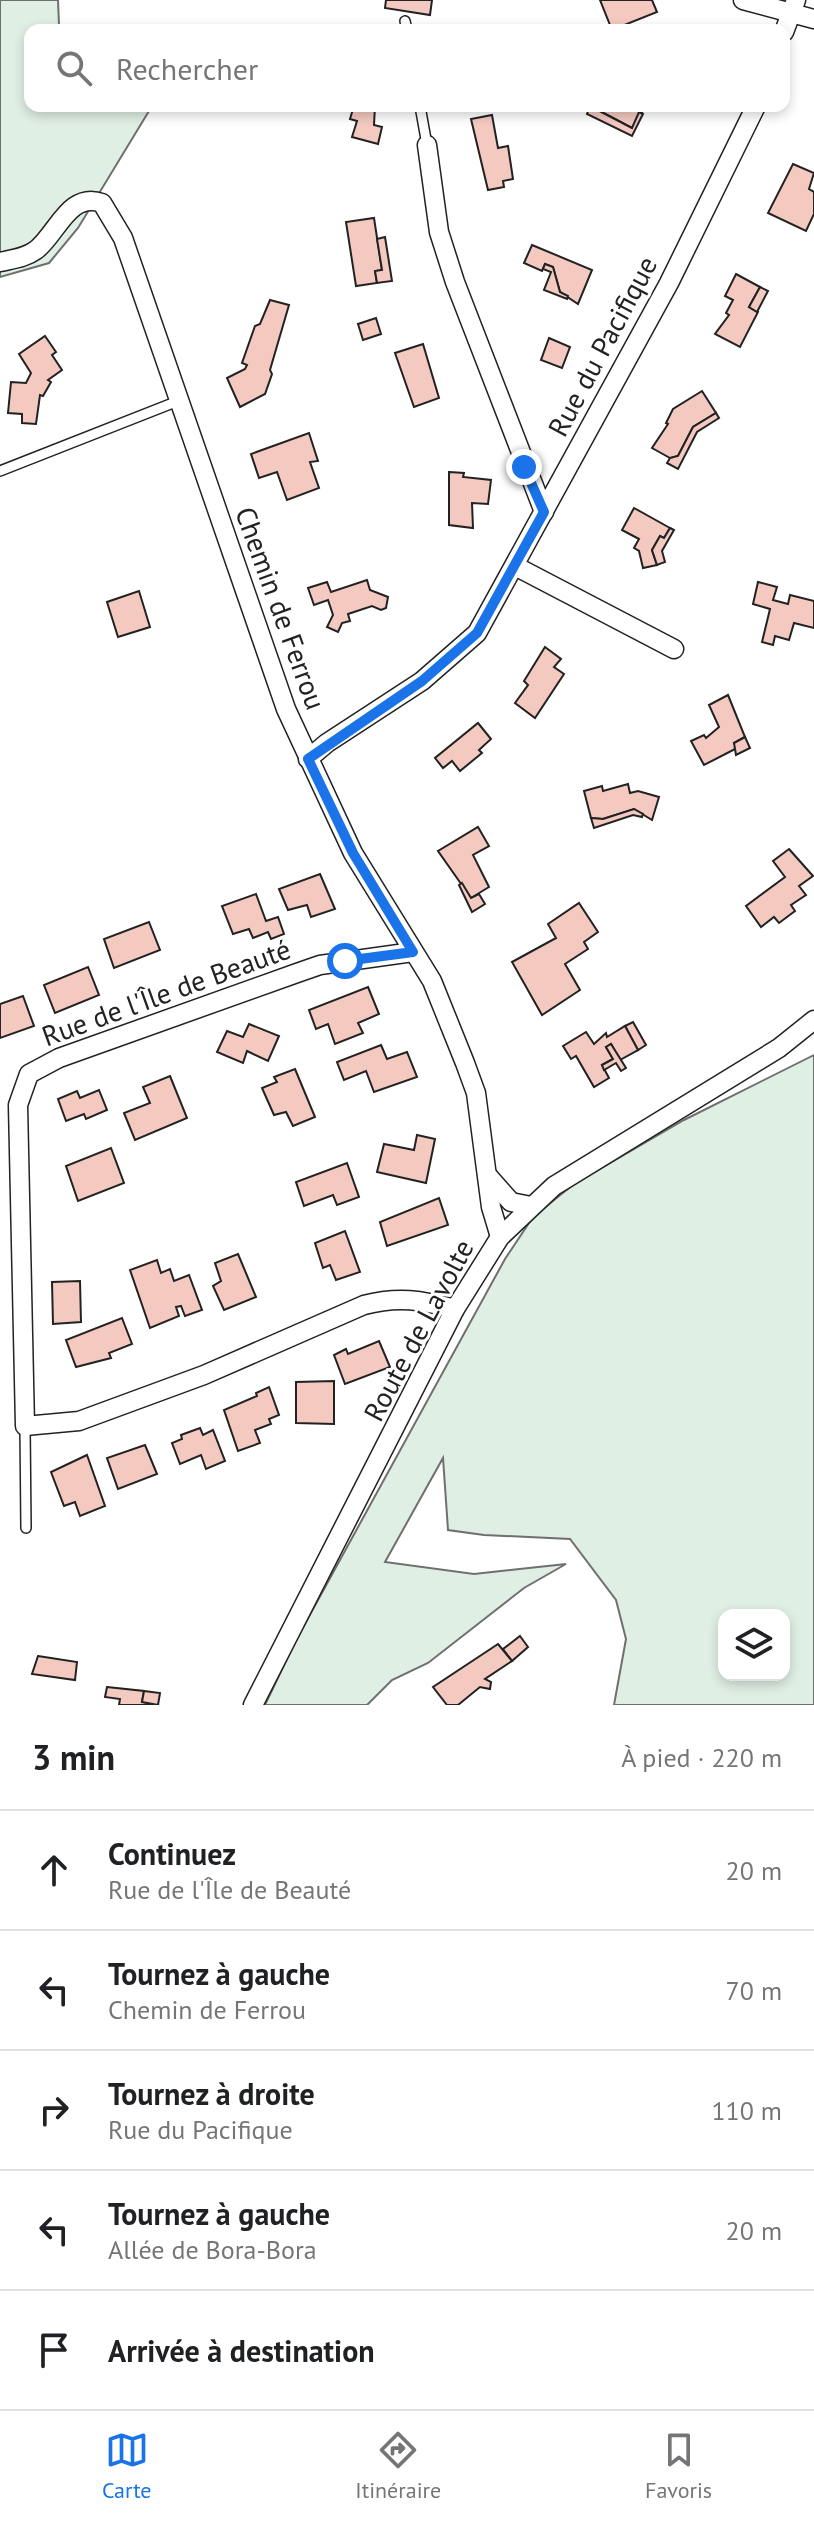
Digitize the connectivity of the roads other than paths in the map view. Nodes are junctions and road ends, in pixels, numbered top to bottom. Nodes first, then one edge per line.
1 (743, 0) edge
2 (794, 6) edge
3 (814, 19) edge
4 (421, 112) edge
5 (753, 112) edge
6 (427, 145) joint
7 (0, 262) edge
8 (178, 401) junction
9 (0, 471) edge
10 (544, 512) junction
11 (515, 566) junction
12 (674, 649) dead end
13 (308, 759) junction
14 (413, 952) junction
15 (814, 1020) edge
16 (488, 1176) junction
17 (531, 1206) junction
18 (500, 1237) junction
19 (455, 1309) junction
20 (25, 1426) junction
21 (26, 1528) dead end
22 (253, 1705) edge

1 - 2 street
2 - 3 street
4 - 6 lane
5 - 10 street, Rue du Pacifique
6 - 10 street
7 - 8 street, Chemin de Ferrou
8 - 9 lane
8 - 13 street, Chemin de Ferrou
10 - 11 street, Rue du Pacifique
11 - 12 street
11 - 13 street, Rue du Pacifique
13 - 14 street, Chemin de Ferrou
14 - 16 street, Chemin de Ferrou
14 - 20 street, Rue de l'Île de Beauté
15 - 17 street, Route de Lavolte
16 - 17 street
16 - 18 street, Chemin de Ferrou
17 - 18 street, Route de Lavolte
18 - 19 street, Route de Lavolte
19 - 20 street
19 - 22 street, Route de Lavolte
20 - 21 lane

